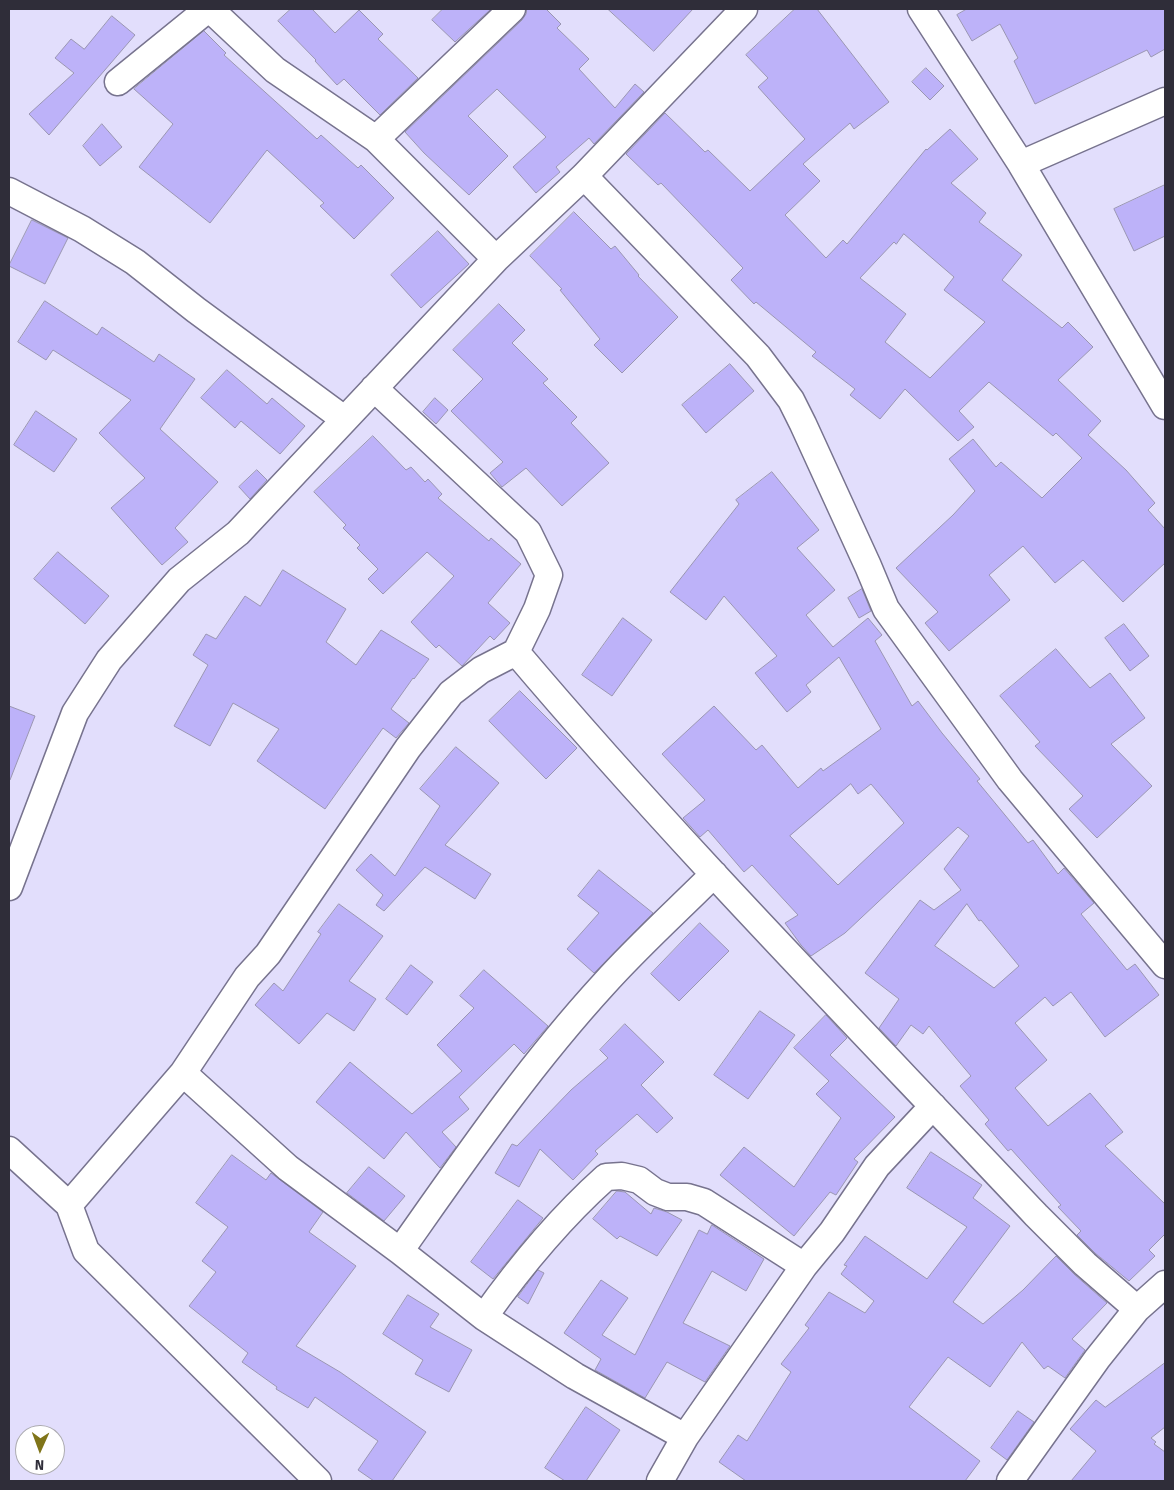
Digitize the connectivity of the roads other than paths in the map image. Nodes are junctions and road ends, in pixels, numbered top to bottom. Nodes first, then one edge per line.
1 (209, 9) edge
2 (512, 9) edge
3 (744, 9) edge
4 (921, 9) edge
5 (118, 82) dead end
6 (1165, 101) edge
7 (376, 139) junction
8 (1021, 164) junction
9 (584, 176) junction
10 (9, 191) edge
11 (496, 259) junction
12 (374, 388) junction
13 (1165, 406) edge
14 (344, 419) junction
15 (516, 652) junction
16 (714, 874) junction
17 (9, 887) edge
18 (1165, 965) edge
19 (183, 1073) junction
20 (933, 1106) junction
21 (9, 1150) edge
22 (69, 1205) junction
23 (400, 1251) junction
24 (804, 1266) junction
25 (1165, 1284) edge
26 (1137, 1309) junction
27 (484, 1317) junction
28 (685, 1437) junction
29 (318, 1481) edge
30 (660, 1481) edge
31 (1010, 1481) edge

1 - 5 street
1 - 7 street
2 - 7 street
3 - 9 street
4 - 8 street
6 - 8 street
7 - 11 street
8 - 13 street
9 - 11 street
9 - 18 street
10 - 14 street
11 - 12 street
12 - 14 street
12 - 15 street
14 - 17 street
15 - 16 street
15 - 19 street
16 - 20 street
16 - 23 street
19 - 22 street
19 - 23 street
20 - 24 street
20 - 26 street
21 - 22 street
22 - 29 street
23 - 27 street
24 - 27 street
24 - 28 street
25 - 26 street
26 - 31 street
27 - 28 street
28 - 30 street

